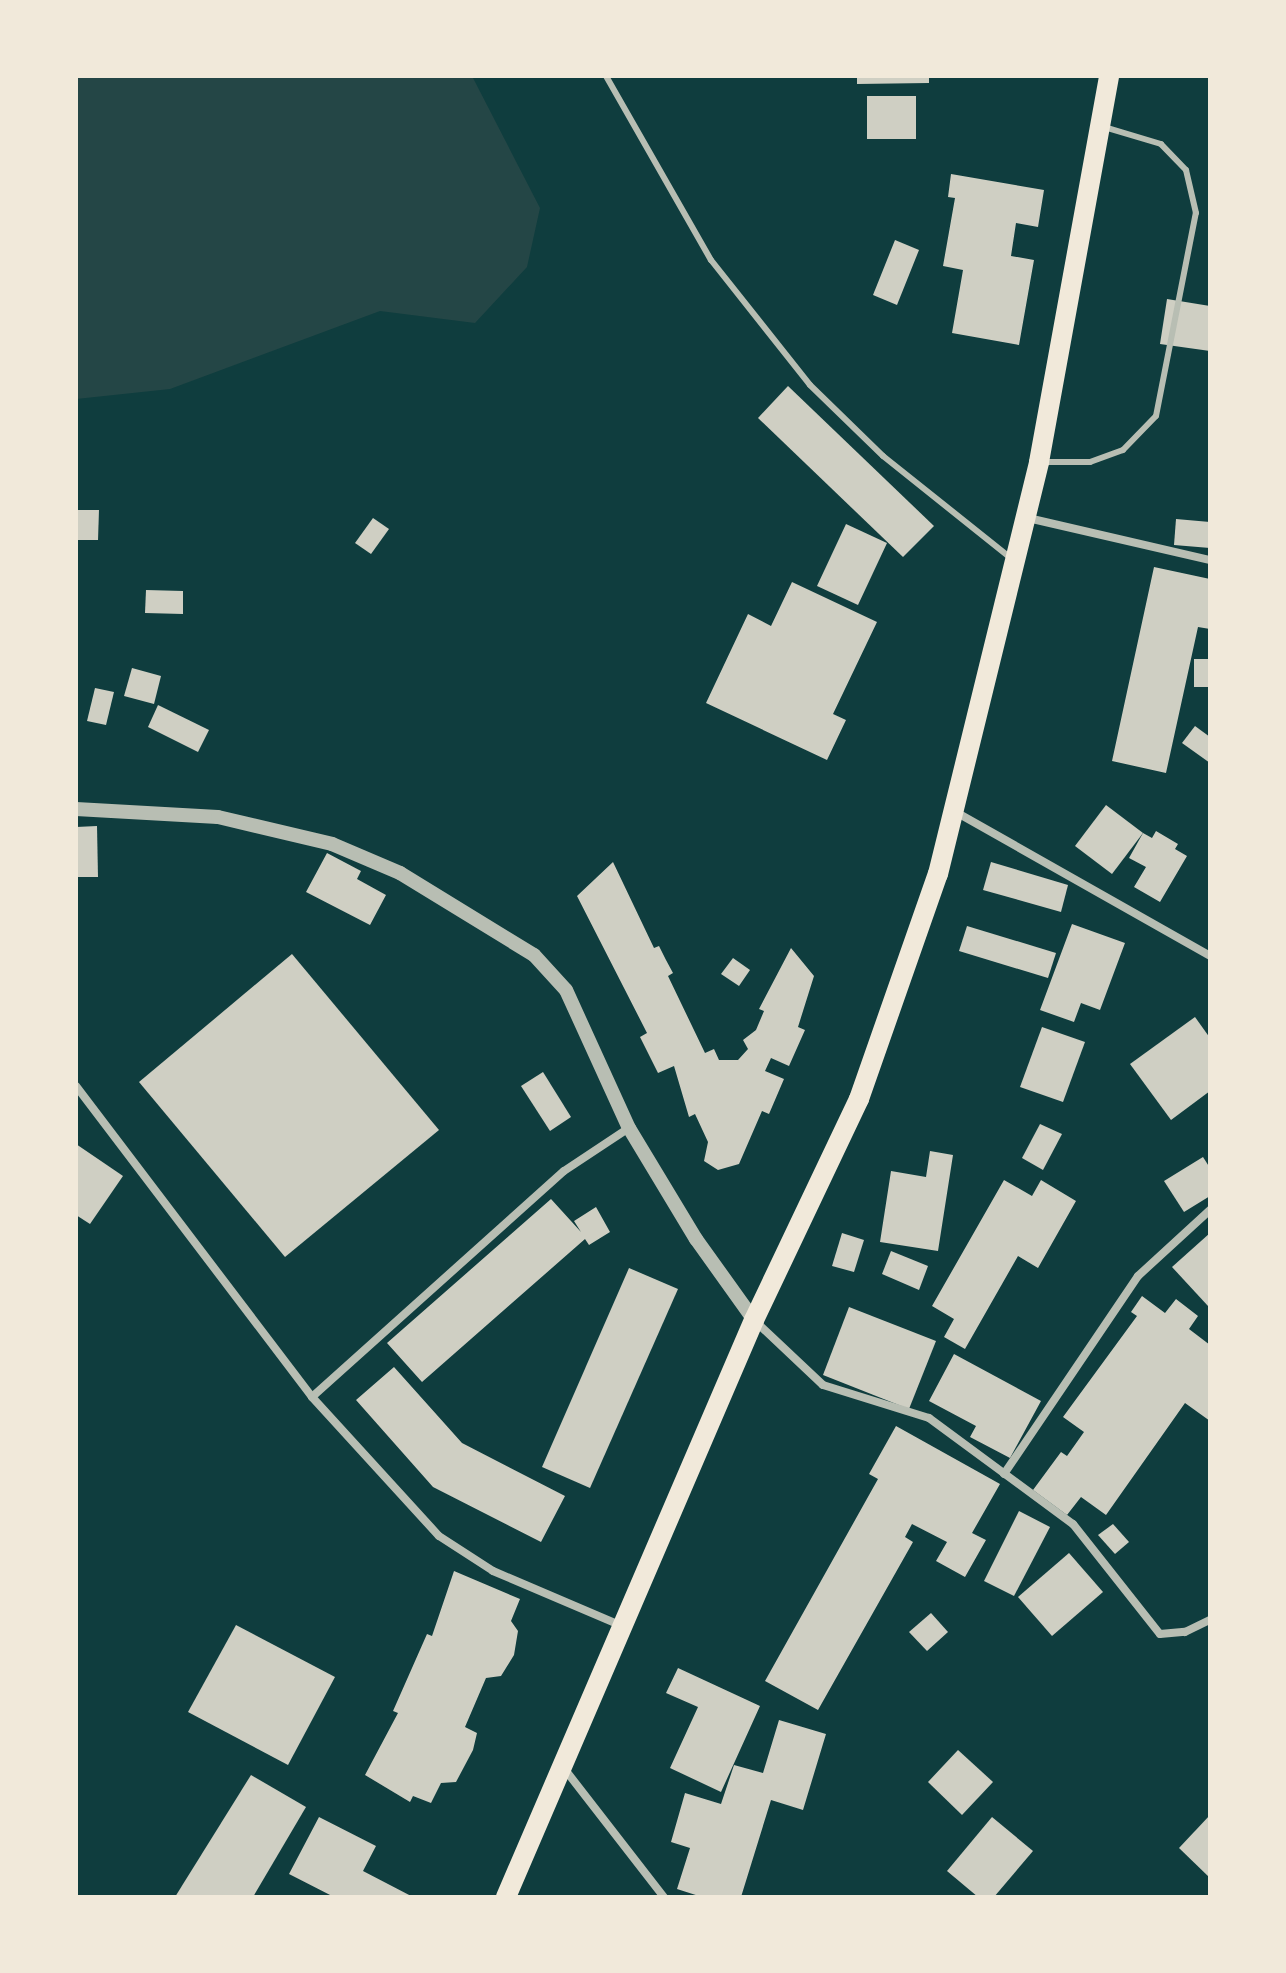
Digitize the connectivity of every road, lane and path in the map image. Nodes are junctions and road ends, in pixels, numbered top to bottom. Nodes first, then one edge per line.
1 (606, 76) edge
2 (1109, 76) edge
3 (1100, 126) junction
4 (1039, 462) junction
5 (1026, 517) junction
6 (1014, 560) junction
7 (1210, 560) edge
8 (76, 809) edge
9 (953, 811) junction
10 (1210, 956) edge
11 (76, 1086) edge
12 (629, 1128) junction
13 (1210, 1210) edge
14 (754, 1320) junction
15 (312, 1397) junction
16 (1004, 1474) junction
17 (1210, 1620) edge
18 (623, 1627) junction
19 (563, 1767) junction
20 (506, 1897) edge
21 (664, 1897) edge

1 - 6 lane
2 - 3 main road
3 - 4 main road
3 - 4 lane
4 - 5 main road
5 - 6 main road
5 - 7 street
6 - 9 main road
8 - 12 street
9 - 10 street
9 - 14 main road
11 - 15 street
12 - 14 street
12 - 15 street
13 - 16 street
14 - 16 street
14 - 18 main road
15 - 18 street
16 - 17 street
18 - 19 main road
19 - 20 main road
19 - 21 street

